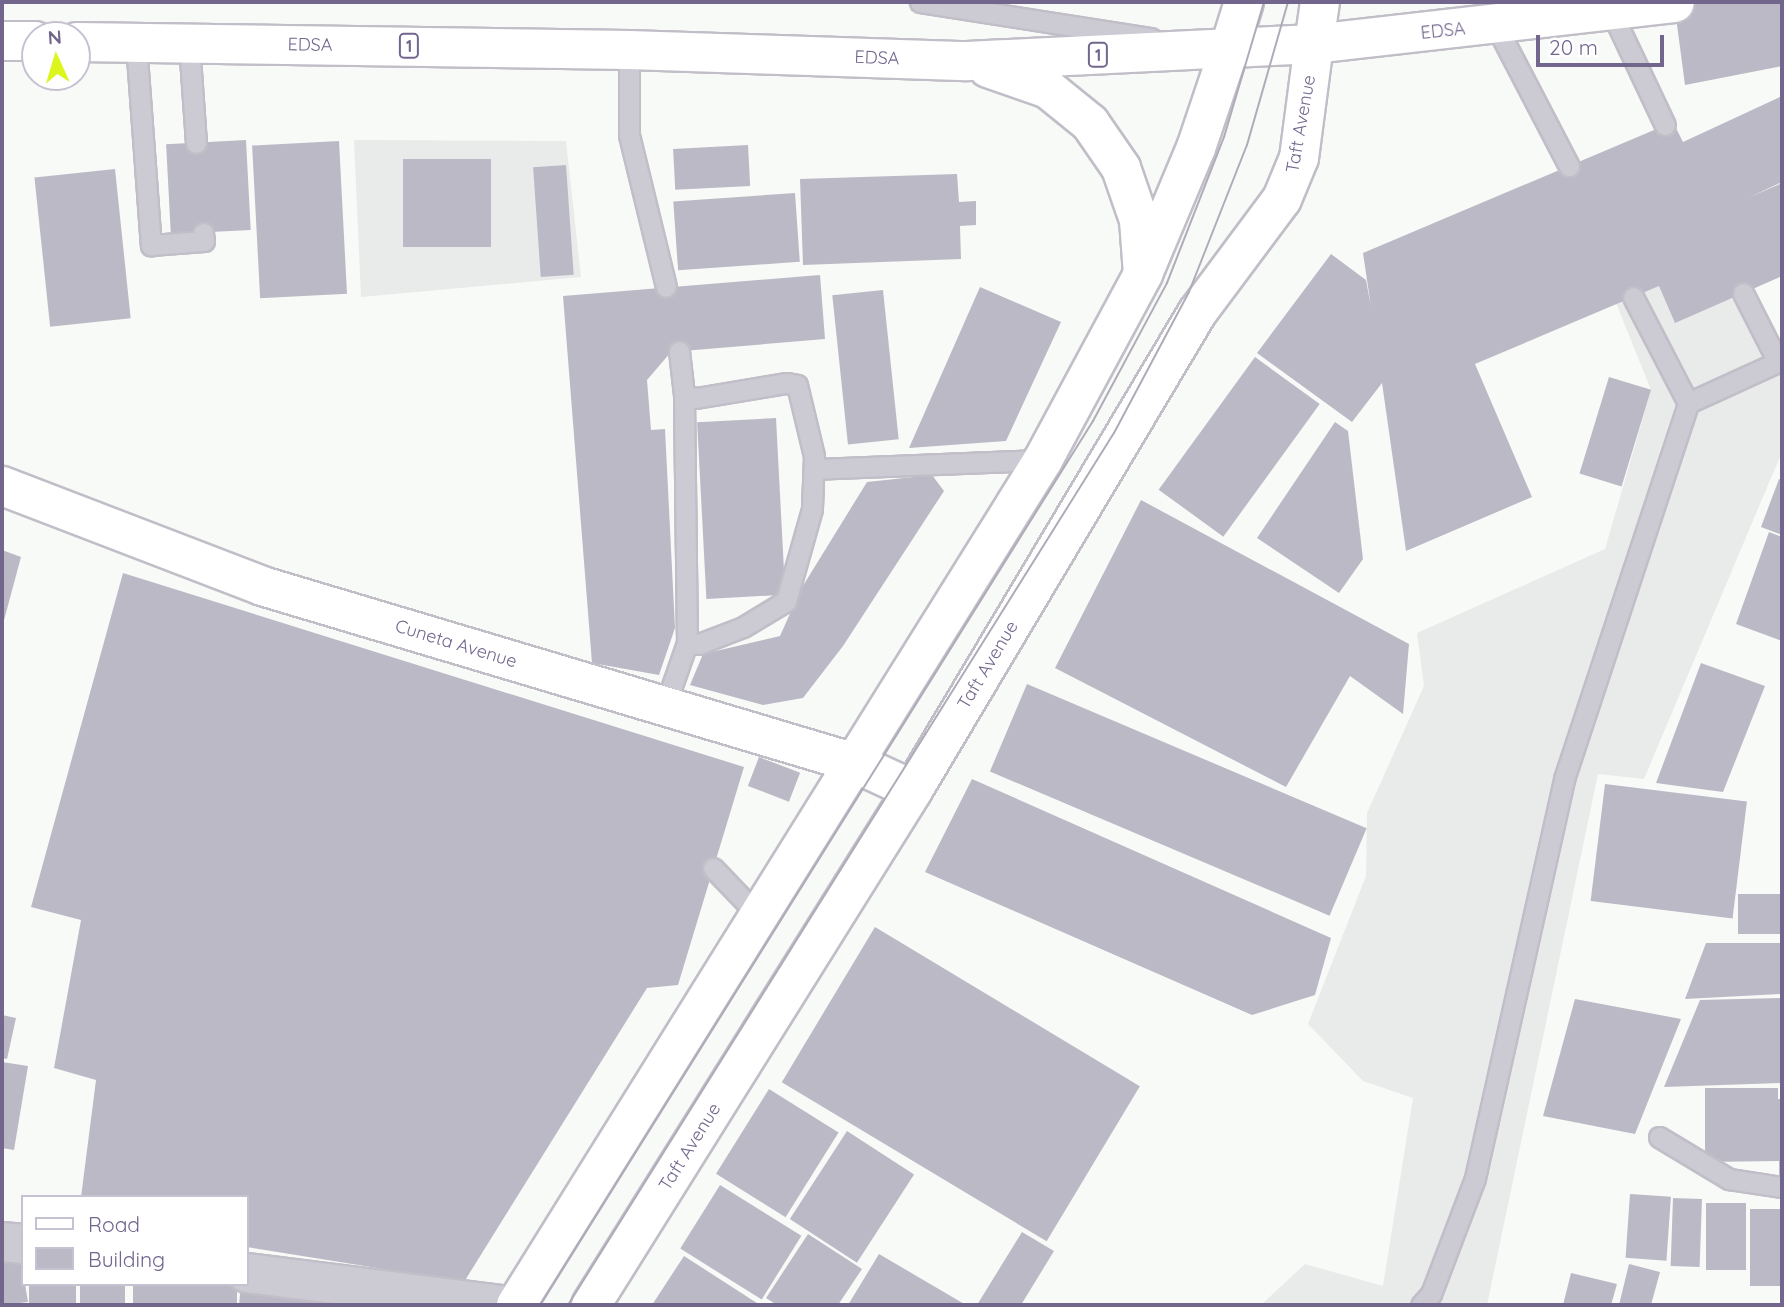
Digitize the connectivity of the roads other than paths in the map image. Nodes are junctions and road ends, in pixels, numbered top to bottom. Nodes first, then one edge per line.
1 (920, 2) edge
2 (1244, 2) edge
3 (1320, 2) edge
4 (1675, 4) dead end
5 (1611, 11) junction
6 (1496, 26) junction
7 (2, 41) edge
8 (21, 41) edge
9 (91, 42) edge
10 (136, 43) junction
11 (190, 43) junction
12 (1314, 44) junction
13 (629, 50) junction
14 (1229, 50) junction
15 (967, 61) junction
16 (1665, 125) dead end
17 (196, 143) dead end
18 (1569, 166) dead end
19 (203, 233) dead end
20 (1143, 274) junction
21 (666, 287) dead end
22 (1743, 293) dead end
23 (1633, 297) dead end
24 (679, 351) dead end
25 (684, 396) junction
26 (1688, 403) junction
27 (1043, 460) junction
28 (814, 469) junction
29 (2, 486) edge
30 (687, 643) junction
31 (665, 706) junction
32 (856, 763) junction
33 (913, 790) junction
34 (713, 868) dead end
35 (759, 916) junction
36 (1659, 1137) dead end
37 (1782, 1187) edge
38 (2, 1242) edge
39 (21, 1244) edge
40 (248, 1273) edge
41 (501, 1305) edge
42 (516, 1305) edge
43 (591, 1305) edge
44 (1421, 1305) edge

1 - 14 lane
2 - 14 main road
3 - 12 main road, Taft Avenue
4 - 5 main road, EDSA / 1
5 - 6 main road, EDSA / 1
5 - 16 lane
6 - 12 main road, EDSA / 1
6 - 18 lane
7 - 8 main road
9 - 10 main road, EDSA / 1
10 - 11 main road, EDSA / 1
10 - 19 lane
11 - 13 main road, EDSA / 1
11 - 17 lane
12 - 14 main road, EDSA / 1
12 - 33 main road, Taft Avenue
13 - 15 main road, EDSA / 1
13 - 21 lane
14 - 15 main road, EDSA / 1
14 - 20 main road
15 - 20 main road
20 - 27 main road
22 - 26 lane
23 - 26 lane
24 - 25 lane
25 - 28 lane
25 - 30 lane
26 - 44 lane
27 - 28 lane
27 - 32 main road
28 - 30 lane
29 - 31 main road, Cuneta Avenue
30 - 31 lane
31 - 32 main road, Cuneta Avenue
32 - 33 main road, Cuneta Avenue
32 - 35 main road
33 - 43 main road, Taft Avenue
34 - 35 lane
35 - 42 main road
36 - 37 lane
38 - 39 street
40 - 41 street

